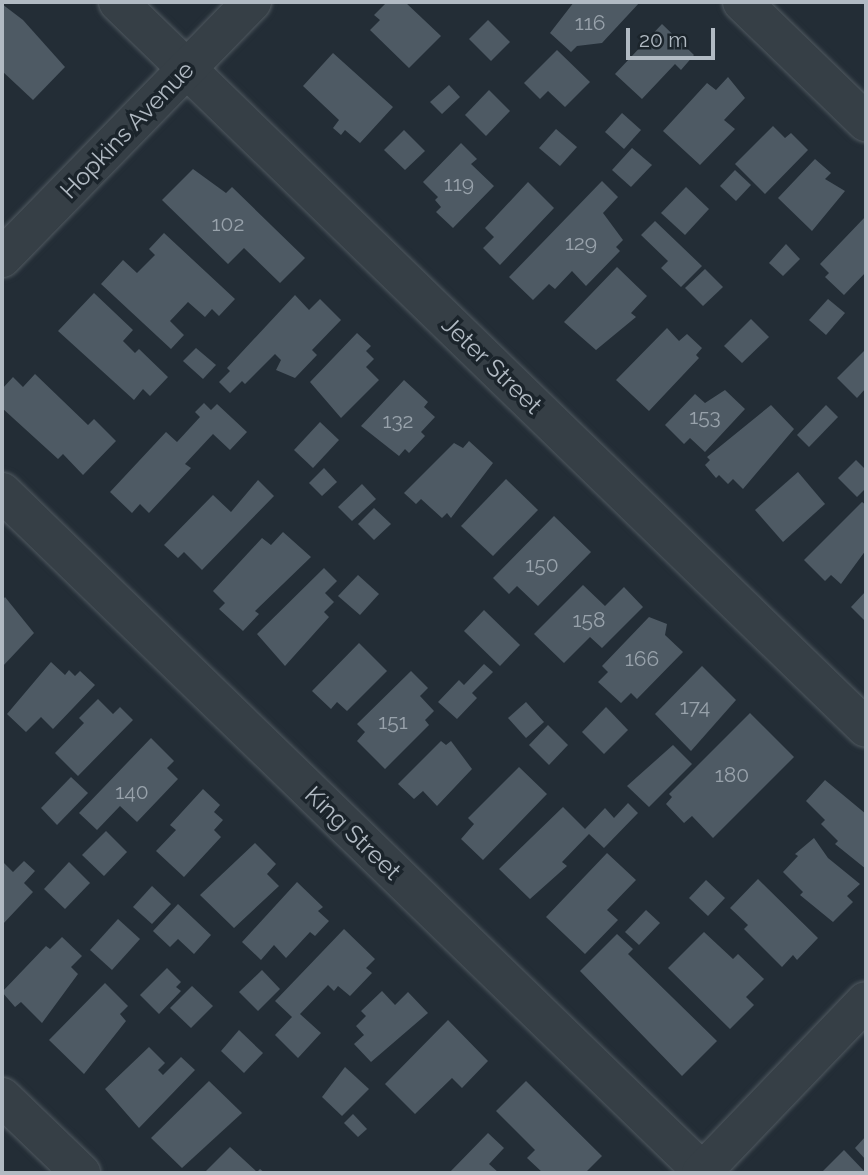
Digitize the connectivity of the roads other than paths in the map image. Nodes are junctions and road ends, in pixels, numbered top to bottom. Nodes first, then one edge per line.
1 (118, 2) edge
2 (253, 2) edge
3 (742, 2) edge
4 (187, 69) junction
5 (866, 122) edge
6 (2, 258) edge
7 (2, 492) edge
8 (866, 728) edge
9 (866, 1001) edge
10 (2, 1097) edge
11 (81, 1173) edge
12 (703, 1173) edge

1 - 4 street, Jeter Street
2 - 4 street, Hopkins Avenue
3 - 5 street
4 - 6 street, Hopkins Avenue
4 - 8 street, Jeter Street
7 - 12 street, King Street
9 - 12 street
10 - 11 street

